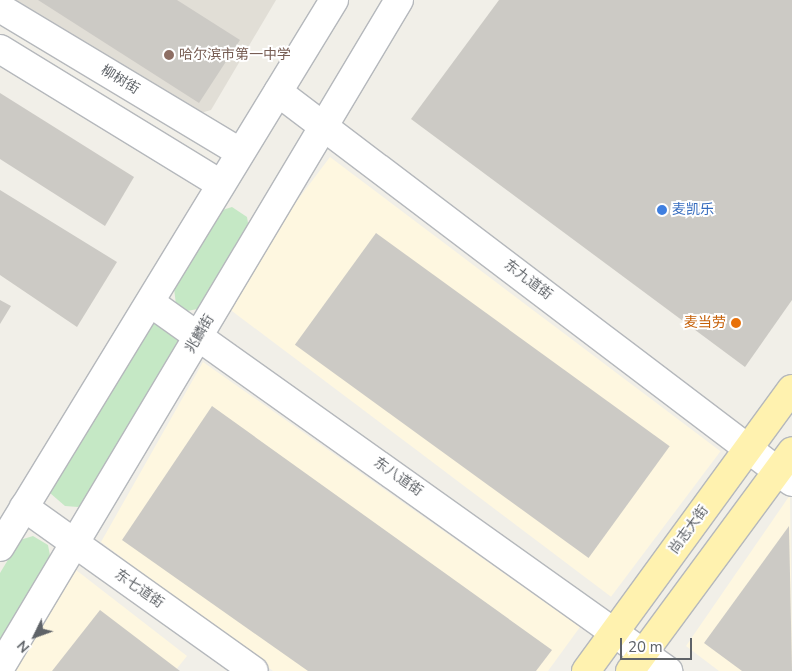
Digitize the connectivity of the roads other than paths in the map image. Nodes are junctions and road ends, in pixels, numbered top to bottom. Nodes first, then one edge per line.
1 (334, 0) edge
2 (399, 0) edge
3 (0, 8) edge
4 (0, 49) edge
5 (278, 92) junction
6 (324, 126) junction
7 (240, 152) junction
8 (219, 183) junction
9 (151, 303) junction
10 (199, 336) junction
11 (792, 389) edge
12 (750, 447) junction
13 (787, 468) edge
14 (24, 507) junction
15 (75, 544) junction
16 (0, 547) edge
17 (616, 630) junction
18 (637, 662) edge
19 (0, 668) edge
20 (254, 671) edge
21 (586, 671) edge
22 (668, 671) edge

1 - 5 street
2 - 6 street, 兆麟街
3 - 7 street, 柳树街
4 - 8 street
5 - 6 street, 东九道街
5 - 7 street
6 - 10 street, 兆麟街
6 - 12 street, 东九道街
7 - 8 street
8 - 9 street
9 - 10 street, 东八道街
9 - 14 street
10 - 15 street, 兆麟街
10 - 17 street, 东八道街
11 - 12 main road, 尚志大街
12 - 13 street, 东九道街
12 - 17 main road, 尚志大街
13 - 18 main road
14 - 15 street, 东七道街
14 - 16 street
15 - 19 street, 兆麟街
15 - 20 street, 东七道街
17 - 18 street, 东八道街
17 - 21 main road, 尚志大街
18 - 22 street, 东八道街

